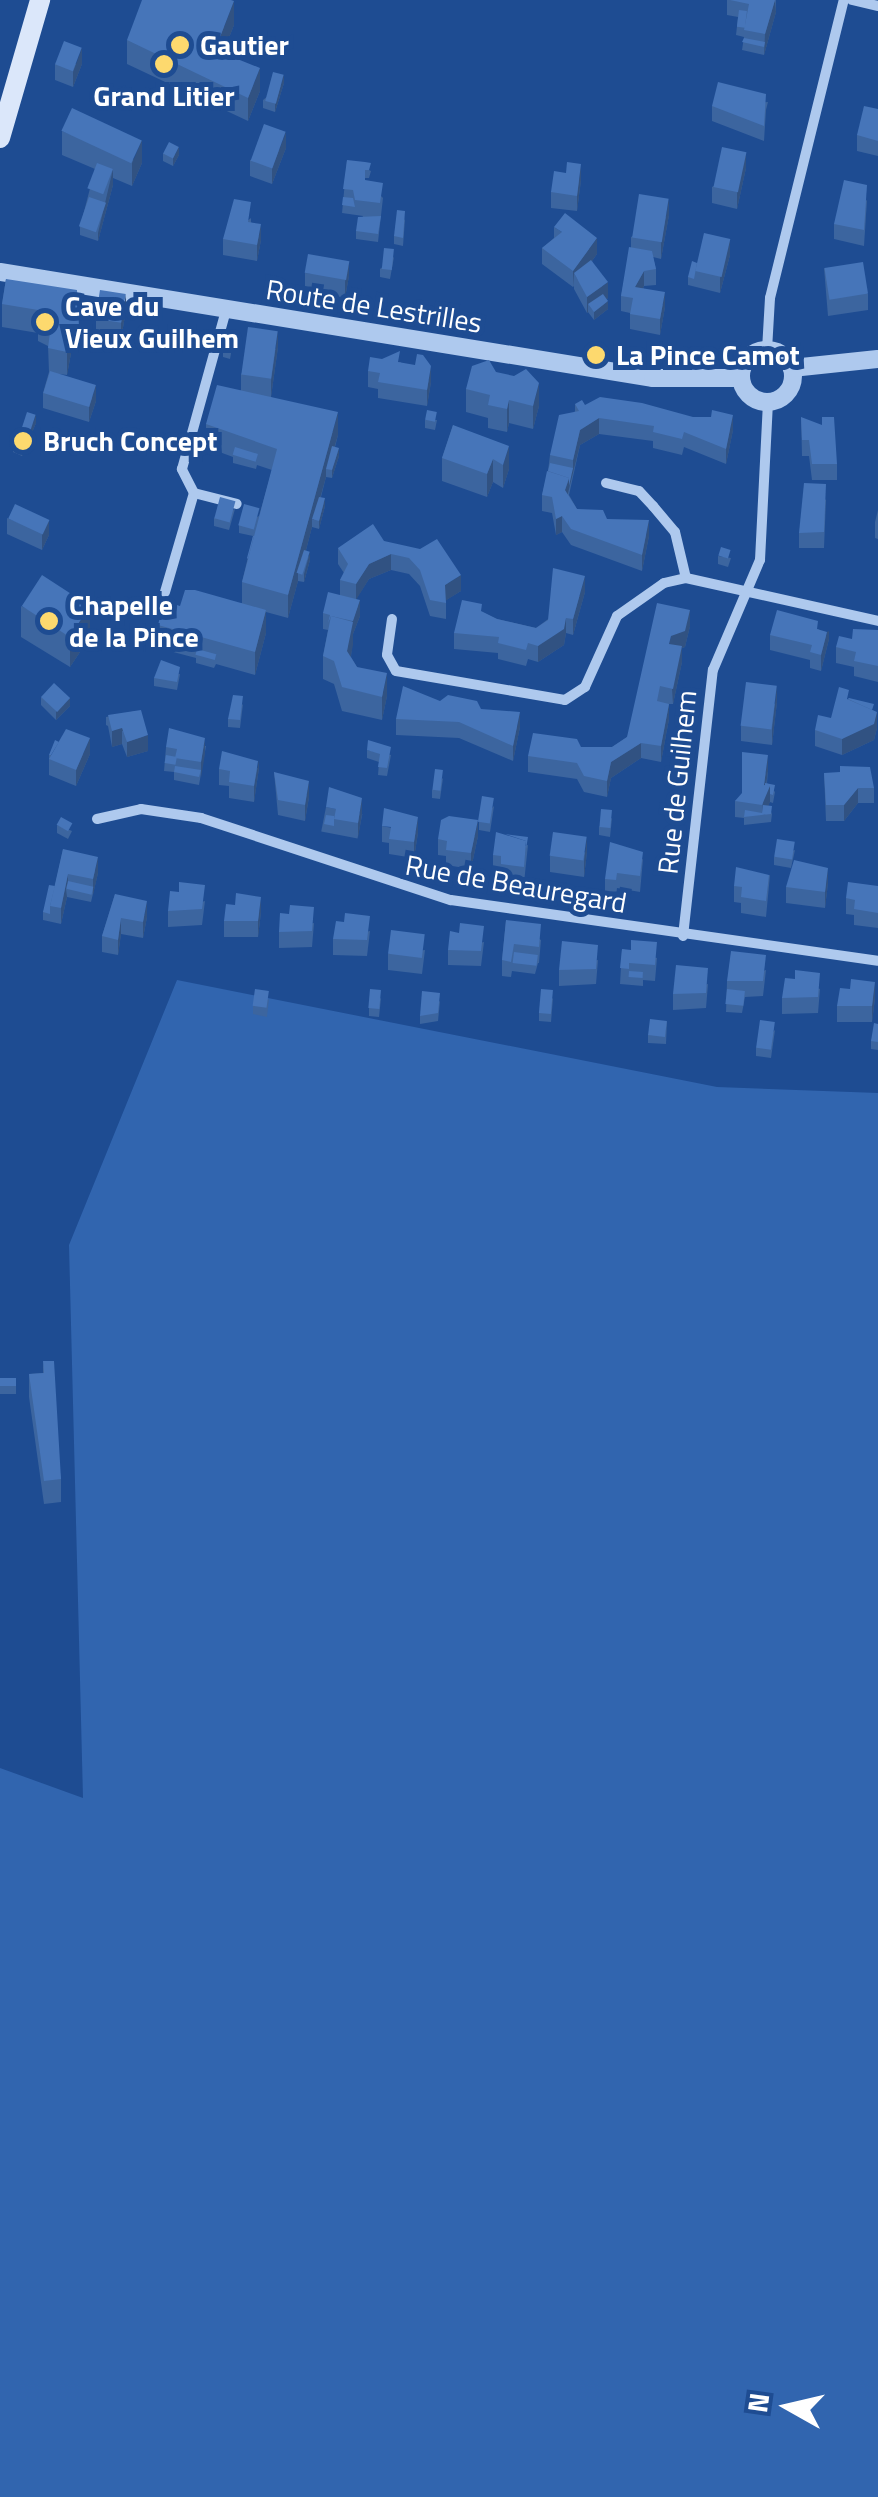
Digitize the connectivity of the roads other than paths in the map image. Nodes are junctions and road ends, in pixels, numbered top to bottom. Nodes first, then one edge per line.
1 (40, 0) edge
2 (844, 0) edge
3 (852, 0) edge
4 (878, 6) edge
5 (0, 138) edge
6 (0, 272) edge
7 (226, 310) junction
8 (767, 350) junction
9 (878, 359) edge
10 (792, 368) junction
11 (741, 378) junction
12 (768, 403) junction
13 (606, 483) dead end
14 (194, 493) junction
15 (237, 504) edge
16 (686, 578) junction
17 (751, 590) junction
18 (165, 592) dead end
19 (392, 619) dead end
20 (878, 621) edge
21 (97, 819) dead end
22 (682, 936) junction
23 (878, 961) edge

1 - 5 main road
2 - 8 street
3 - 4 street
6 - 7 street, Route de Lestrilles
7 - 11 street, Route de Lestrilles
7 - 14 street
8 - 10 street
8 - 11 street
9 - 10 street
10 - 12 street
11 - 12 street
12 - 17 street, Rue de Guilhem
13 - 16 street
14 - 15 street
14 - 18 street
16 - 17 street
16 - 19 street
17 - 20 street
17 - 22 street, Rue de Guilhem
21 - 22 street, Rue de Beauregard
22 - 23 street, Rue de Beauregard

